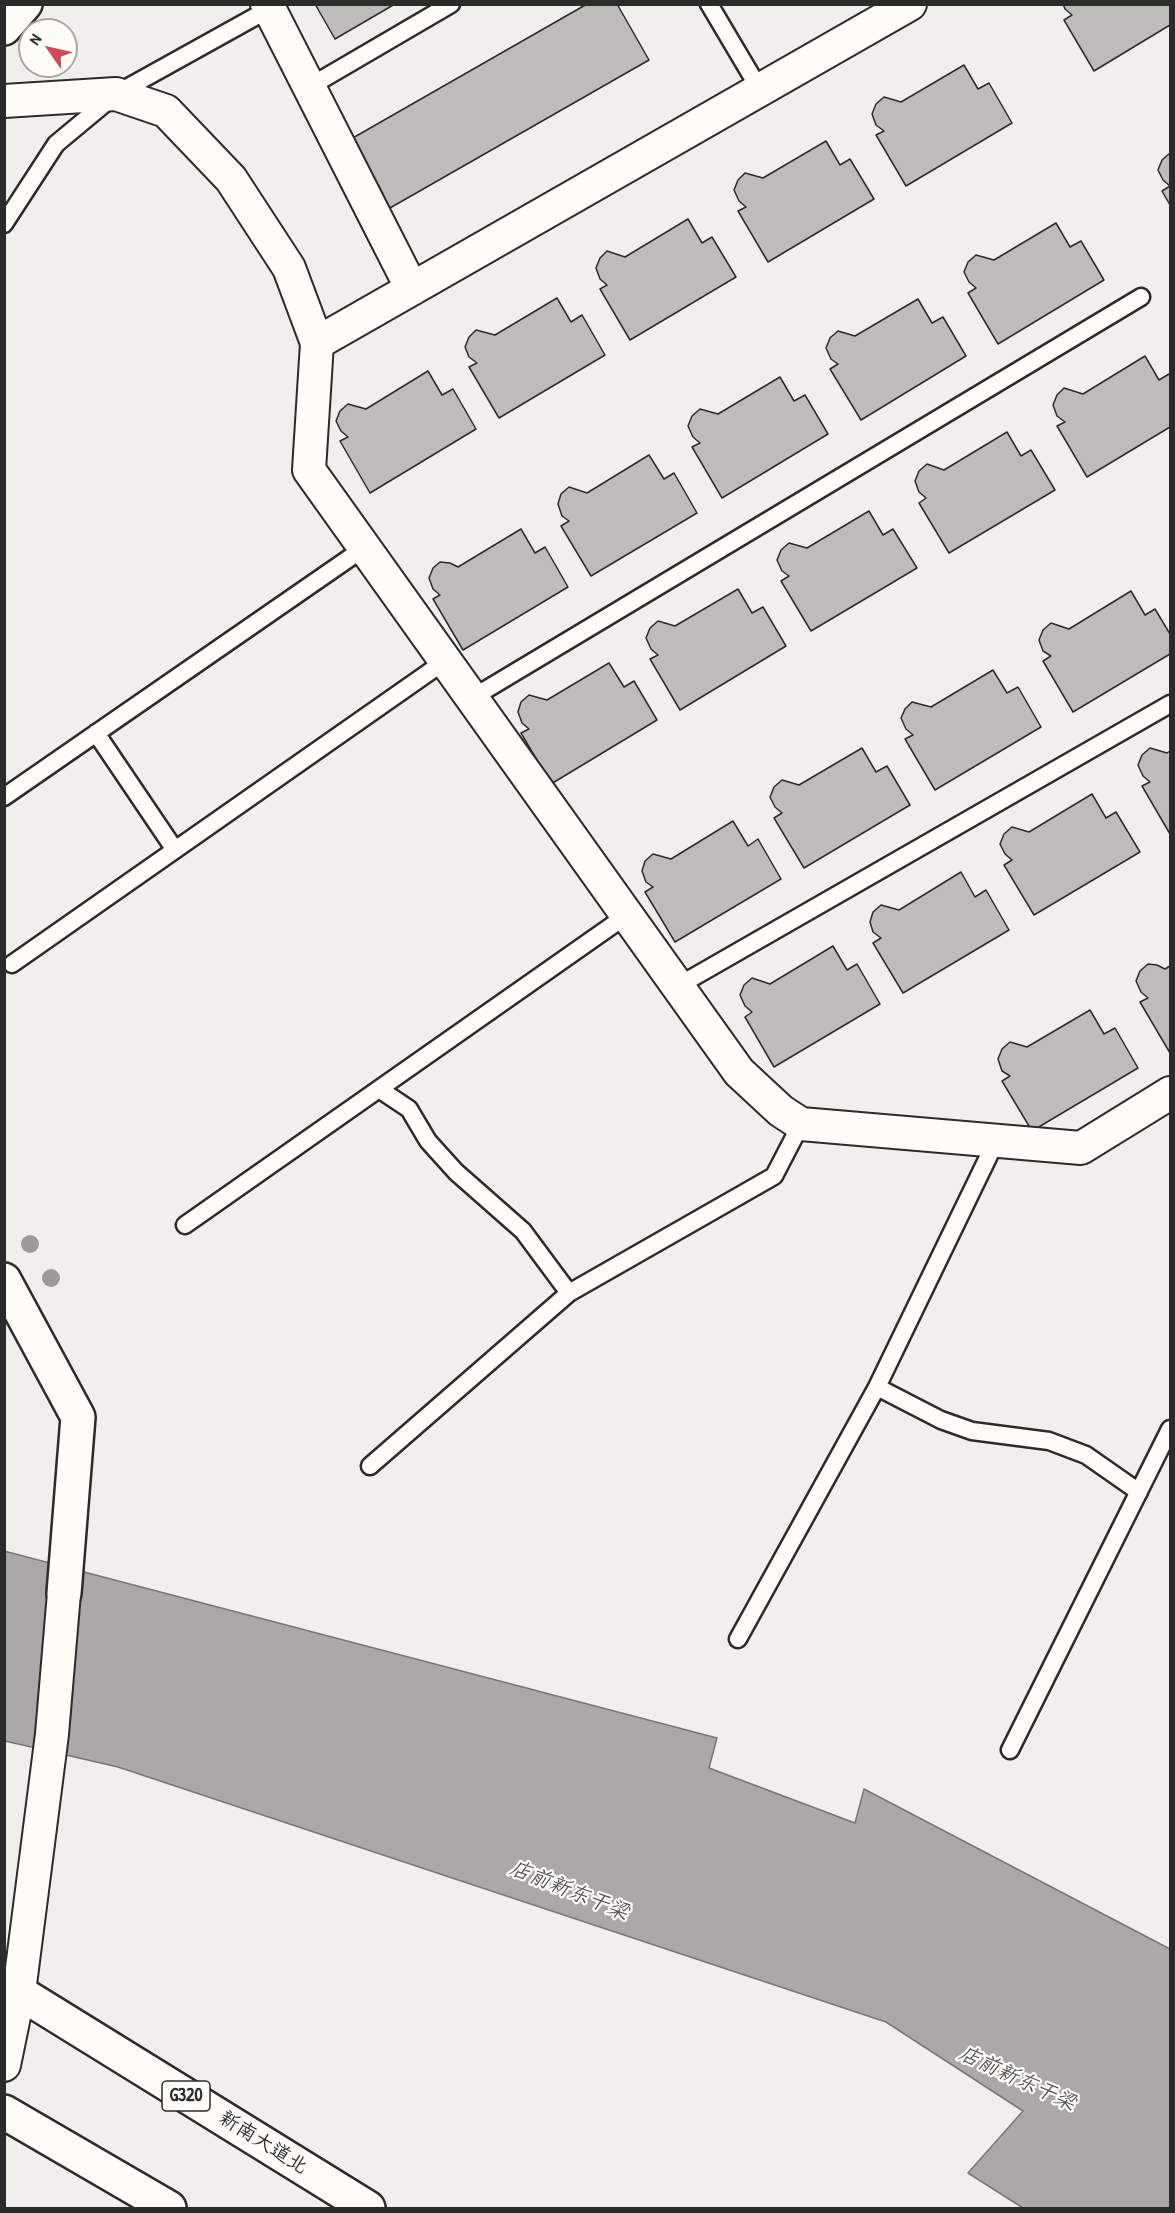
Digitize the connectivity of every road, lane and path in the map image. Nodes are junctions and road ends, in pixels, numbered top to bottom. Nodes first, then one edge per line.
1 (25, 4) edge
2 (451, 4) edge
3 (709, 4) edge
4 (910, 4) edge
5 (268, 7) edge
6 (4, 28) edge
7 (309, 87) junction
8 (760, 90) junction
9 (116, 94) junction
10 (4, 101) edge
11 (4, 224) edge
12 (412, 289) junction
13 (1141, 297) dead end
14 (317, 343) junction
15 (364, 548) junction
16 (445, 661) junction
17 (472, 698) junction
18 (1170, 704) edge
19 (96, 733) junction
20 (4, 797) edge
21 (175, 850) junction
22 (627, 915) junction
23 (12, 964) dead end
24 (678, 986) junction
25 (379, 1089) junction
26 (1168, 1103) edge
27 (801, 1124) junction
28 (996, 1141) junction
29 (185, 1226) dead end
30 (4, 1280) edge
31 (569, 1293) junction
32 (877, 1387) junction
33 (1170, 1429) edge
34 (370, 1466) dead end
35 (1139, 1492) junction
36 (64, 1593) joint
37 (738, 1639) dead end
38 (1010, 1750) dead end
39 (12, 1988) edge
40 (4, 2065) edge
41 (4, 2112) edge
42 (169, 2208) edge
43 (368, 2208) edge

1 - 6 main road
2 - 7 lane
3 - 8 lane
4 - 8 street
5 - 7 street
5 - 9 lane
7 - 12 street
8 - 12 street
9 - 10 street
9 - 11 lane
9 - 14 street
12 - 14 street
13 - 17 lane
14 - 15 street
15 - 16 street
15 - 19 lane
16 - 17 street
16 - 21 lane
17 - 22 street
18 - 24 lane
19 - 20 lane
19 - 21 lane
21 - 23 lane
22 - 24 street
22 - 25 lane
24 - 27 street
25 - 29 lane
25 - 31 lane
26 - 28 street
27 - 28 street
27 - 31 lane
28 - 32 lane
30 - 36 main road
31 - 34 lane
32 - 35 lane
32 - 37 lane
33 - 35 lane
35 - 38 lane
36 - 39 street
39 - 40 street
39 - 43 main road, 新南大道北 / G320
41 - 42 main road

